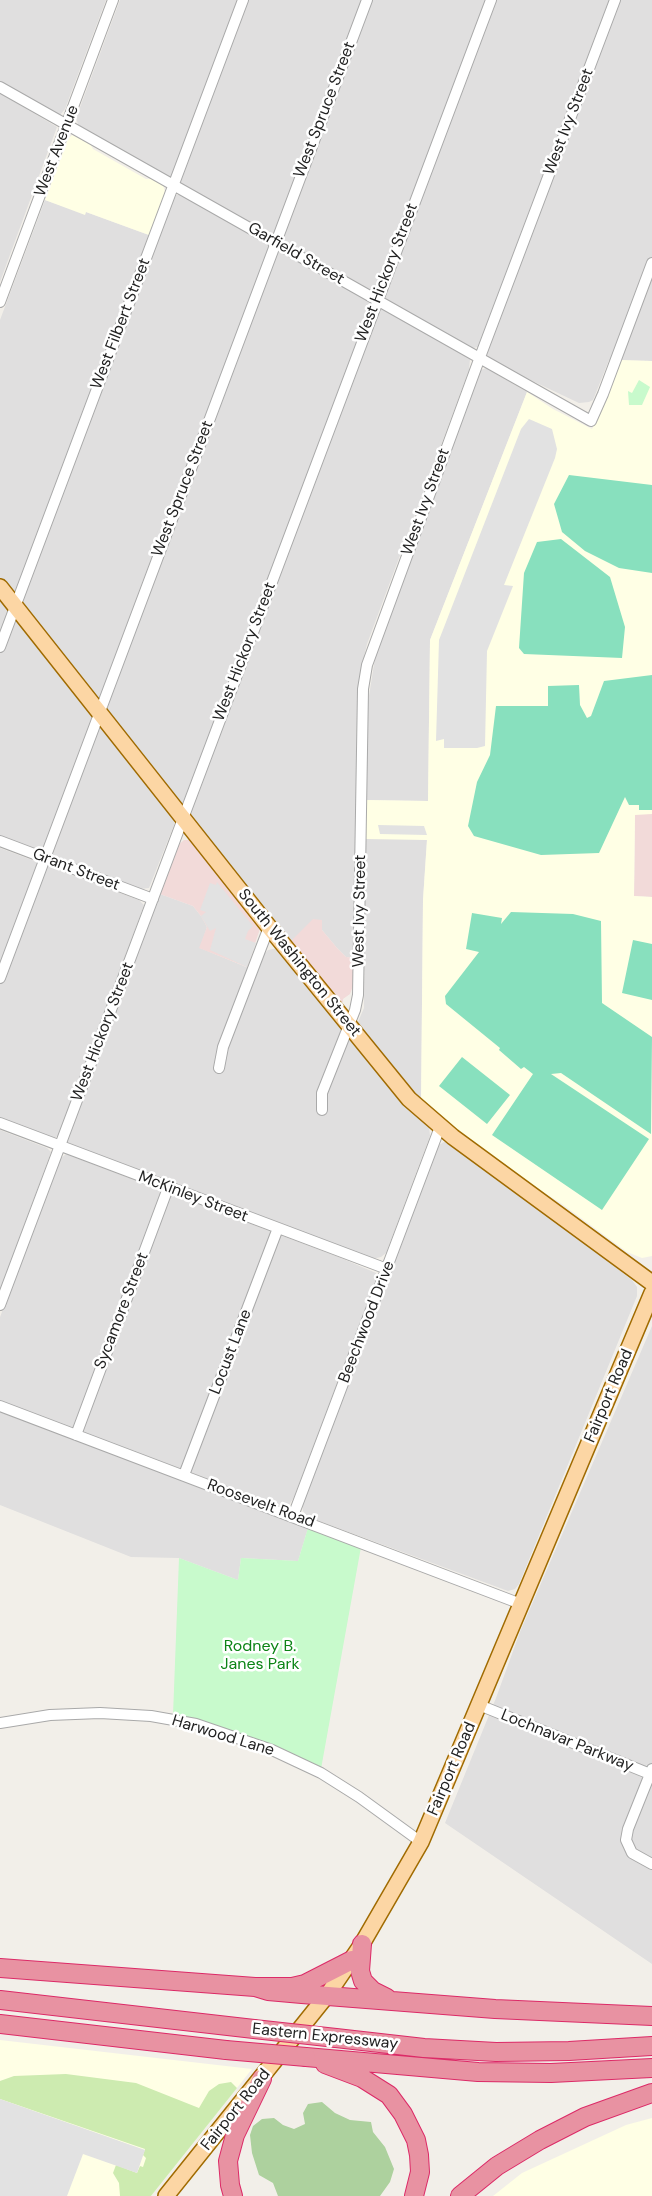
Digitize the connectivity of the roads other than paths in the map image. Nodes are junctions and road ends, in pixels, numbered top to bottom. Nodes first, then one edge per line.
1 (113, 0) edge
2 (243, 0) edge
3 (367, 0) edge
4 (491, 0) edge
5 (615, 0) edge
6 (0, 87) edge
7 (66, 125) junction
8 (173, 186) junction
9 (275, 242) junction
10 (652, 263) edge
11 (377, 300) junction
12 (0, 302) edge
13 (480, 358) junction
14 (0, 587) edge
15 (15, 606) junction
16 (0, 647) edge
17 (98, 713) junction
18 (183, 818) junction
19 (0, 841) edge
20 (45, 858) junction
21 (153, 899) junction
22 (269, 927) junction
23 (0, 978) edge
24 (348, 1025) junction
25 (219, 1068) dead end
26 (322, 1110) dead end
27 (0, 1124) edge
28 (440, 1127) junction
29 (60, 1146) junction
30 (168, 1188) junction
31 (278, 1228) junction
32 (387, 1269) junction
33 (652, 1283) edge
34 (652, 1293) edge
35 (0, 1305) edge
36 (0, 1406) edge
37 (76, 1435) junction
38 (184, 1475) junction
39 (293, 1516) junction
40 (521, 1604) junction
41 (480, 1705) junction
42 (0, 1723) edge
43 (651, 1771) edge
44 (420, 1842) junction
45 (652, 1864) edge
46 (362, 1944) junction
47 (352, 1960) junction
48 (0, 1968) edge
49 (255, 1987) junction
50 (328, 1994) junction
51 (0, 2000) edge
52 (399, 2001) junction
53 (652, 2016) edge
54 (0, 2024) edge
55 (652, 2046) edge
56 (306, 2057) junction
57 (652, 2068) edge
58 (262, 2079) junction
59 (652, 2093) edge
60 (166, 2196) edge
61 (233, 2196) edge
62 (414, 2196) edge
63 (460, 2196) edge

1 - 7 street, West Avenue
2 - 8 street, West Filbert Street
3 - 9 street, West Spruce Street
4 - 11 street, West Hickory Street
5 - 13 street, West Ivy Street
6 - 7 street, Garfield Street
7 - 8 street, Garfield Street
7 - 12 street, West Avenue
8 - 9 street, Garfield Street
8 - 15 street, West Filbert Street
9 - 11 street, Garfield Street
9 - 17 street, West Spruce Street
10 - 13 street, Garfield Street
11 - 13 street, Garfield Street
11 - 18 street, West Hickory Street
13 - 24 street, West Ivy Street
14 - 15 main road, South Washington Street
15 - 16 street, West Filbert Street
15 - 17 main road, South Washington Street
17 - 18 main road, South Washington Street
17 - 20 street, West Spruce Street
18 - 21 street, West Hickory Street
18 - 22 main road, South Washington Street
19 - 20 street, Grant Street
20 - 21 street, Grant Street
20 - 23 street, West Spruce Street
21 - 29 street, West Hickory Street
22 - 24 main road, South Washington Street
22 - 25 street
24 - 26 street, West Ivy Street
24 - 28 main road, South Washington Street
27 - 29 street, McKinley Street
28 - 32 street, Beechwood Drive
28 - 33 main road, South Washington Street
29 - 30 street, McKinley Street
29 - 35 street, West Hickory Street
30 - 31 street, McKinley Street
30 - 37 street, Sycamore Street
31 - 32 street, McKinley Street
31 - 38 street, Locust Lane
32 - 39 street, Beechwood Drive
34 - 40 main road, Fairport Road
36 - 37 street, Roosevelt Road
37 - 38 street, Roosevelt Road
38 - 39 street, Roosevelt Road
39 - 40 street, Roosevelt Road
40 - 41 main road, Fairport Road
41 - 43 street, Lochnavar Parkway
41 - 44 main road, Fairport Road
42 - 44 street, Harwood Lane
43 - 45 street
44 - 46 main road, Fairport Road
46 - 47 main road, Fairport Road
46 - 52 highway
47 - 49 highway
47 - 50 main road, Fairport Road
48 - 49 highway
49 - 50 highway
50 - 52 highway
50 - 58 main road, Fairport Road
51 - 55 highway, Eastern Expressway, bridge
52 - 53 highway
54 - 56 highway, Eastern Expressway, bridge
56 - 57 highway, Eastern Expressway
56 - 62 highway
58 - 60 main road, Fairport Road
58 - 61 highway
59 - 63 highway

